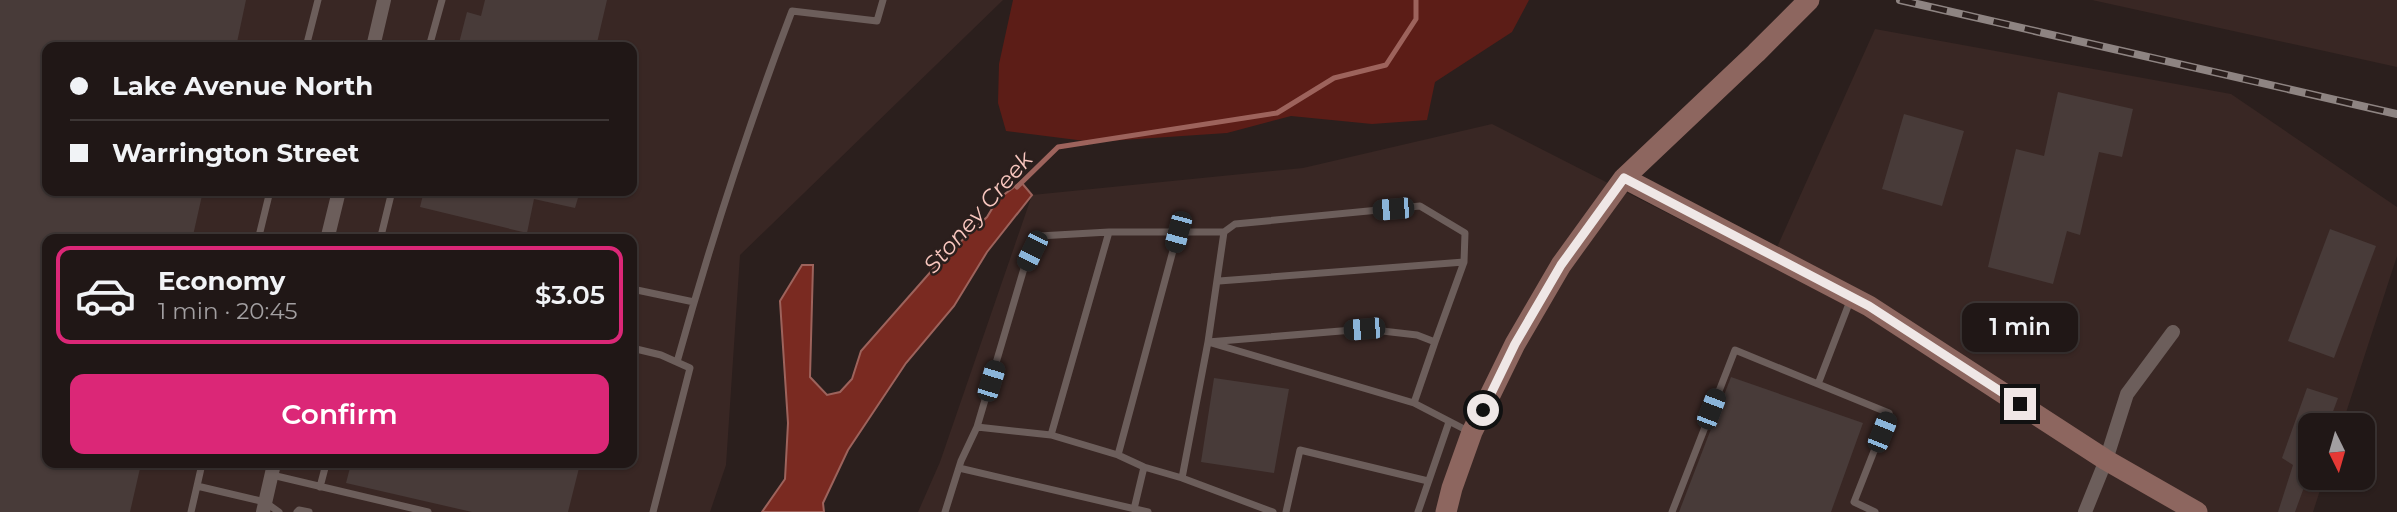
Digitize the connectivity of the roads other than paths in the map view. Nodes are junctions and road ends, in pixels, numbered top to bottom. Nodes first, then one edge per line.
1 (318, 0) edge
2 (384, 0) edge
3 (442, 0) edge
4 (883, 0) edge
5 (1809, 0) edge
6 (307, 42) edge
7 (374, 42) edge
8 (430, 42) edge
9 (1624, 178) junction
10 (269, 196) edge
11 (338, 196) edge
12 (391, 196) edge
13 (1109, 232) junction
14 (1178, 232) junction
15 (1224, 232) junction
16 (259, 234) edge
17 (328, 234) edge
18 (382, 234) edge
19 (1464, 262) junction
20 (1219, 281) junction
21 (637, 290) edge
22 (1852, 297) junction
23 (694, 302) junction
24 (2173, 332) dead end
25 (1208, 342) junction
26 (1436, 342) junction
27 (637, 349) edge
28 (677, 362) junction
29 (1818, 384) junction
30 (1414, 403) junction
31 (1449, 422) junction
32 (977, 427) junction
33 (1472, 432) junction
34 (1051, 435) junction
35 (1118, 455) junction
36 (2106, 460) junction
37 (1144, 467) junction
38 (201, 468) edge
39 (325, 468) edge
40 (959, 468) junction
41 (273, 469) edge
42 (1182, 478) junction
43 (1428, 481) junction
44 (197, 486) junction
45 (320, 487) junction
46 (264, 507) edge
47 (1134, 509) junction
48 (1863, 509) edge
49 (191, 512) edge
50 (279, 512) edge
51 (297, 512) edge
52 (309, 512) edge
53 (428, 512) edge
54 (653, 512) edge
55 (945, 512) edge
56 (1148, 512) edge
57 (1273, 512) edge
58 (1286, 512) edge
59 (1418, 512) edge
60 (1446, 512) edge
61 (1672, 512) edge
62 (1875, 512) edge
63 (2085, 512) edge
64 (2197, 512) edge

1 - 6 lane
2 - 7 street
3 - 8 lane
4 - 23 lane
5 - 9 street
9 - 22 street
9 - 33 street
10 - 16 lane
11 - 17 street
12 - 18 lane
13 - 14 lane
13 - 32 lane
13 - 34 lane
14 - 15 lane
14 - 35 lane
15 - 19 lane
15 - 20 lane
19 - 20 lane
19 - 26 lane
20 - 25 lane
21 - 23 lane
22 - 29 lane
22 - 36 street
23 - 28 lane
24 - 36 street
25 - 26 lane
25 - 30 lane
25 - 42 lane
26 - 30 lane
27 - 28 lane
28 - 54 lane
29 - 48 lane
29 - 61 lane
30 - 31 lane
31 - 33 lane
31 - 43 lane
32 - 34 lane
32 - 40 lane
33 - 60 street
34 - 35 lane
35 - 37 lane
36 - 63 street
36 - 64 street
37 - 42 lane
37 - 47 lane
38 - 44 lane
39 - 45 lane
40 - 47 lane
40 - 55 lane
41 - 45 lane
41 - 46 street
42 - 57 lane
43 - 58 lane
43 - 59 lane
44 - 46 lane
44 - 49 lane
45 - 53 lane
46 - 50 lane
47 - 56 lane
48 - 62 lane
51 - 52 lane

